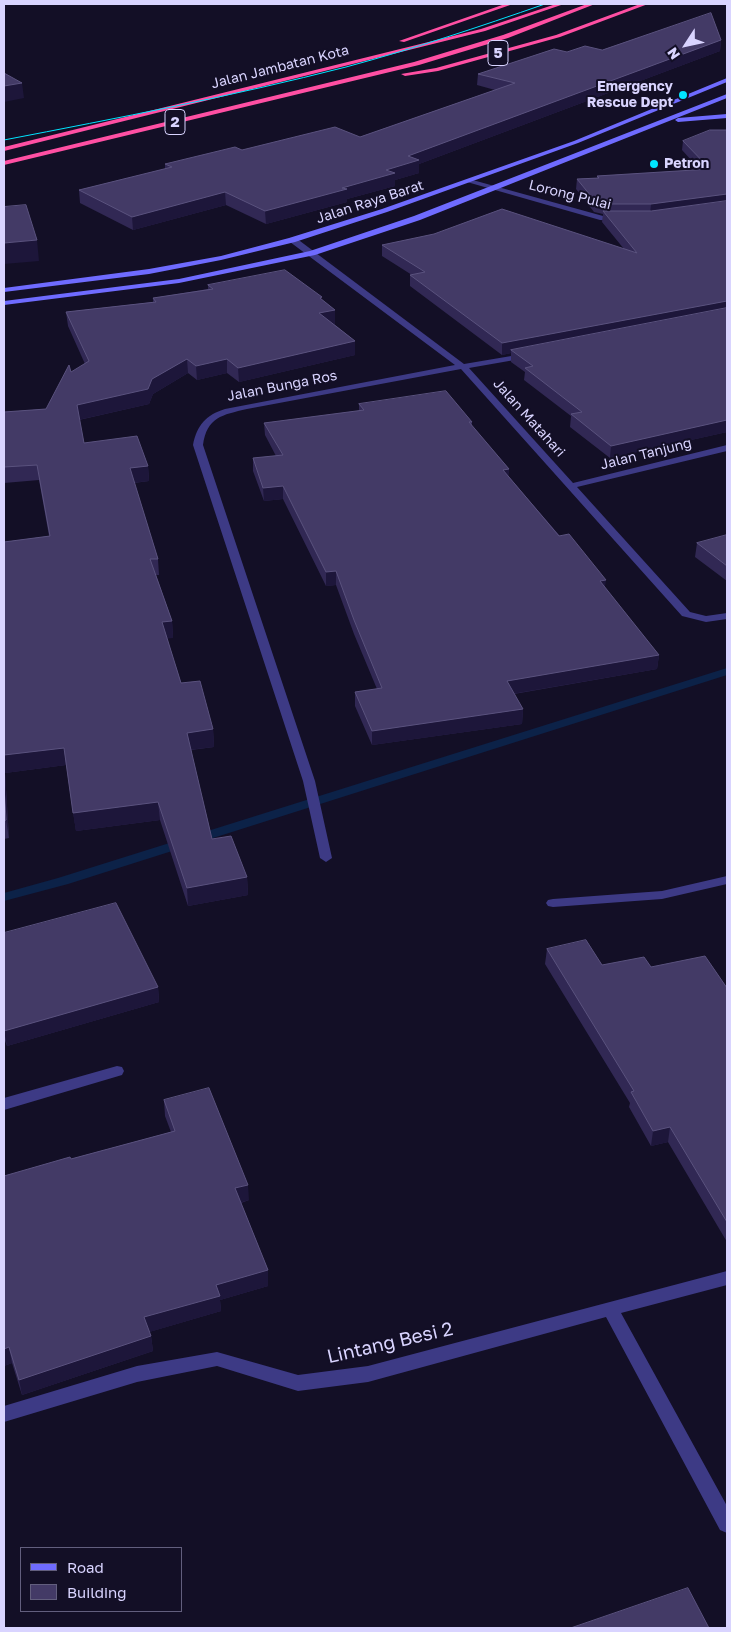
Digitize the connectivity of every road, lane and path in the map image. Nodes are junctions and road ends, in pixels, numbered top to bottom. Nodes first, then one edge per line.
1 (510, 4) edge
2 (561, 4) edge
3 (592, 4) edge
4 (645, 4) edge
5 (308, 73) junction
6 (727, 80) edge
7 (346, 82) junction
8 (710, 87) junction
9 (693, 92) junction
10 (727, 92) edge
11 (727, 96) edge
12 (717, 100) junction
13 (727, 104) edge
14 (727, 116) edge
15 (653, 124) junction
16 (4, 149) edge
17 (4, 163) edge
18 (469, 182) junction
19 (493, 189) junction
20 (624, 220) edge
21 (293, 240) junction
22 (312, 253) junction
23 (4, 290) edge
24 (4, 303) edge
25 (532, 354) edge
26 (463, 367) junction
27 (727, 448) edge
28 (571, 486) junction
29 (727, 616) edge
30 (326, 858) dead end
31 (727, 880) edge
32 (554, 903) dead end
33 (117, 1071) dead end
34 (4, 1104) edge
35 (727, 1278) edge
36 (610, 1309) junction
37 (4, 1414) edge
38 (727, 1524) edge

1 - 5 highway
2 - 5 highway, Jalan Jambatan Kota / 2
3 - 7 highway, 2
4 - 7 highway, 5
5 - 16 highway, Jalan Jambatan Kota / 2
6 - 8 main road, Jalan Raya Barat
7 - 17 highway, Jalan Jambatan Kota / 2
8 - 9 main road, Jalan Raya Barat
8 - 10 main road
9 - 12 main road
9 - 18 main road, Jalan Raya Barat
11 - 12 main road, Jalan Raya Barat
12 - 13 main road
12 - 15 main road, Jalan Raya Barat
14 - 15 main road
15 - 19 main road, Jalan Raya Barat
18 - 19 street, Lorong Pulai
18 - 21 main road, Jalan Raya Barat
19 - 20 street, Lorong Pulai
19 - 22 main road, Jalan Raya Barat
21 - 22 street, Jalan Matahari
21 - 23 main road, Jalan Raya Barat
22 - 24 main road, Jalan Raya Barat
22 - 26 street, Jalan Matahari
25 - 26 street, Jalan Bunga Ros
26 - 28 street, Jalan Matahari
26 - 30 street, Jalan Bunga Ros
27 - 28 street, Jalan Tanjung
28 - 29 street, Jalan Matahari
31 - 32 street
33 - 34 street
35 - 36 street, Lintang Besi 2
36 - 37 street, Lintang Besi 2
36 - 38 street

